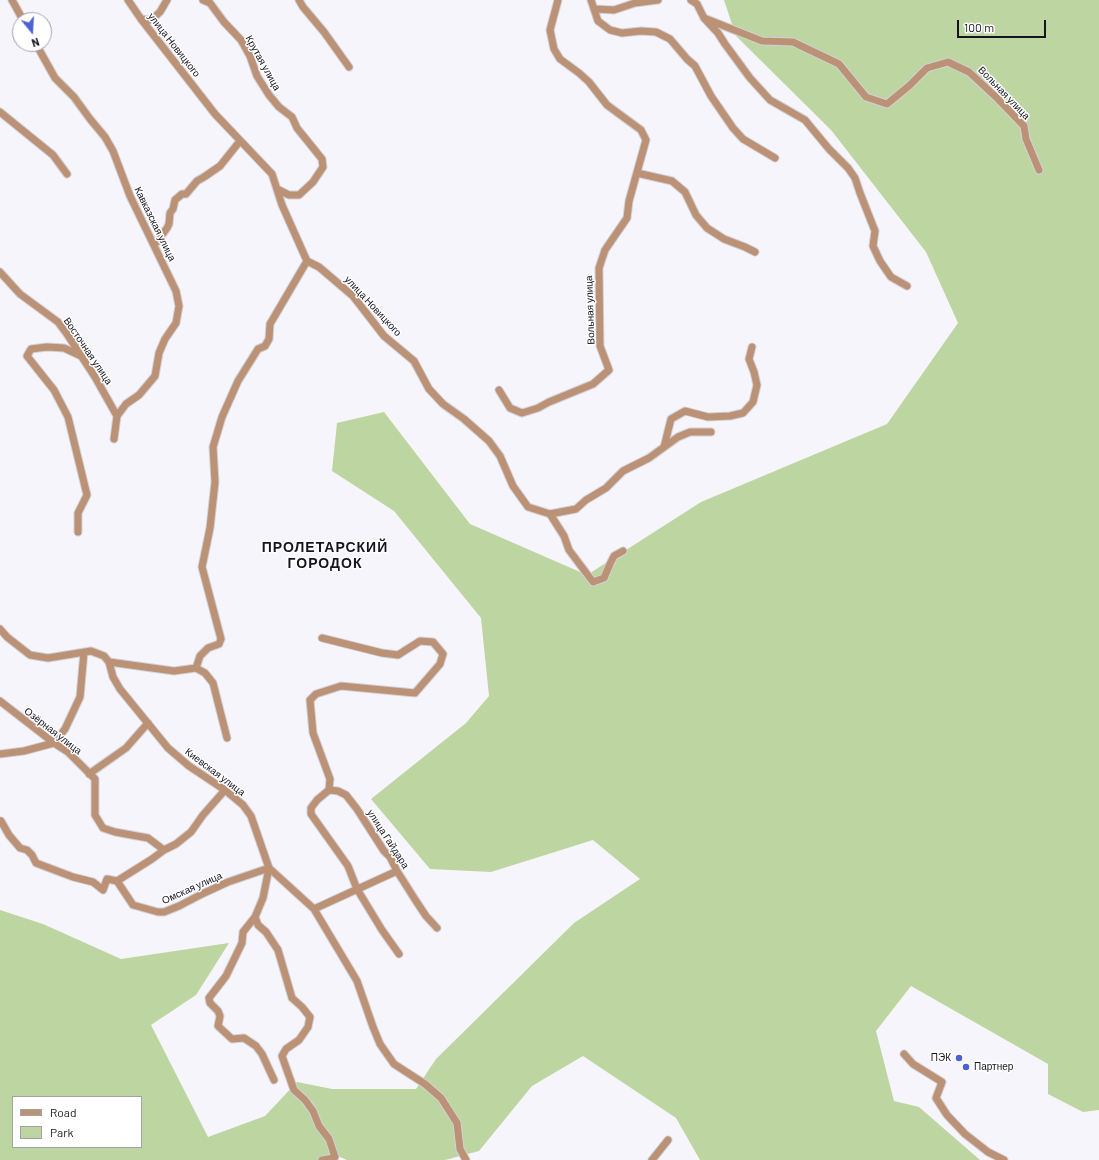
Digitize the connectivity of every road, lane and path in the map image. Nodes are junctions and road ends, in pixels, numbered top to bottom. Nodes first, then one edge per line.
1 (12, 0) edge
2 (128, 0) edge
3 (167, 0) edge
4 (203, 0) edge
5 (299, 0) edge
6 (558, 0) edge
7 (591, 0) edge
8 (658, 0) edge
9 (691, 0) edge
10 (595, 9) junction
11 (19, 12) edge
12 (704, 18) junction
13 (141, 19) junction
14 (40, 52) edge
15 (349, 67) dead end
16 (0, 112) edge
17 (240, 141) junction
18 (775, 158) dead end
19 (1039, 170) dead end
20 (637, 173) junction
21 (67, 174) dead end
22 (277, 189) junction
23 (153, 243) junction
24 (755, 252) dead end
25 (307, 261) junction
26 (0, 272) edge
27 (907, 286) dead end
28 (752, 347) dead end
29 (81, 356) junction
30 (499, 390) dead end
31 (117, 416) junction
32 (711, 432) dead end
33 (114, 439) dead end
34 (664, 447) junction
35 (550, 514) junction
36 (78, 532) dead end
37 (623, 551) dead end
38 (0, 629) edge
39 (322, 638) dead end
40 (84, 652) junction
41 (109, 662) junction
42 (196, 668) junction
43 (0, 701) edge
44 (148, 723) junction
45 (227, 738) dead end
46 (54, 743) junction
47 (0, 754) edge
48 (89, 774) junction
49 (225, 790) junction
50 (329, 790) junction
51 (1, 821) edge
52 (164, 850) junction
53 (269, 868) junction
54 (397, 871) junction
55 (117, 881) junction
56 (357, 889) junction
57 (314, 909) junction
58 (255, 917) junction
59 (437, 928) dead end
60 (399, 954) dead end
61 (904, 1054) dead end
62 (274, 1080) dead end
63 (668, 1140) dead end
64 (322, 1160) edge
65 (466, 1160) edge
66 (652, 1160) edge
67 (1004, 1160) edge

1 - 11 street
2 - 13 street, улица Новицкого
3 - 13 street
4 - 22 street, Крутая улица
5 - 15 street
6 - 20 street, Вольная улица
7 - 10 street
8 - 10 street
9 - 12 street
10 - 18 street
12 - 19 street, Вольная улица
12 - 27 street
13 - 17 street, улица Новицкого
14 - 23 street, Кавказская улица
16 - 21 street
17 - 22 street, улица Новицкого
17 - 23 street
20 - 24 street
20 - 30 street, Вольная улица
22 - 25 street, улица Новицкого
23 - 31 street, Кавказская улица
25 - 35 street, улица Новицкого
25 - 42 street
26 - 29 street, Восточная улица
28 - 34 street
29 - 31 street, Восточная улица
29 - 36 street
31 - 33 street
32 - 34 street
34 - 35 street, улица Новицкого
35 - 37 street
38 - 40 street
39 - 50 street
40 - 41 street
40 - 46 street
41 - 42 street
41 - 44 street, Киевская улица
42 - 45 street
43 - 46 street, Озёрная улица
44 - 48 street
44 - 49 street, Киевская улица
46 - 47 street
46 - 48 street, Озёрная улица
48 - 52 street, Озёрная улица
49 - 52 street
49 - 53 street, Киевская улица
50 - 54 street, улица Гайдара
50 - 56 street
51 - 55 street
52 - 55 street
53 - 55 street, Омская улица
53 - 57 street, Киевская улица
53 - 58 street
54 - 56 street
54 - 59 street, улица Гайдара
56 - 57 street
56 - 60 street
57 - 65 street, Киевская улица
58 - 62 street
58 - 64 street
61 - 67 street
63 - 66 street

